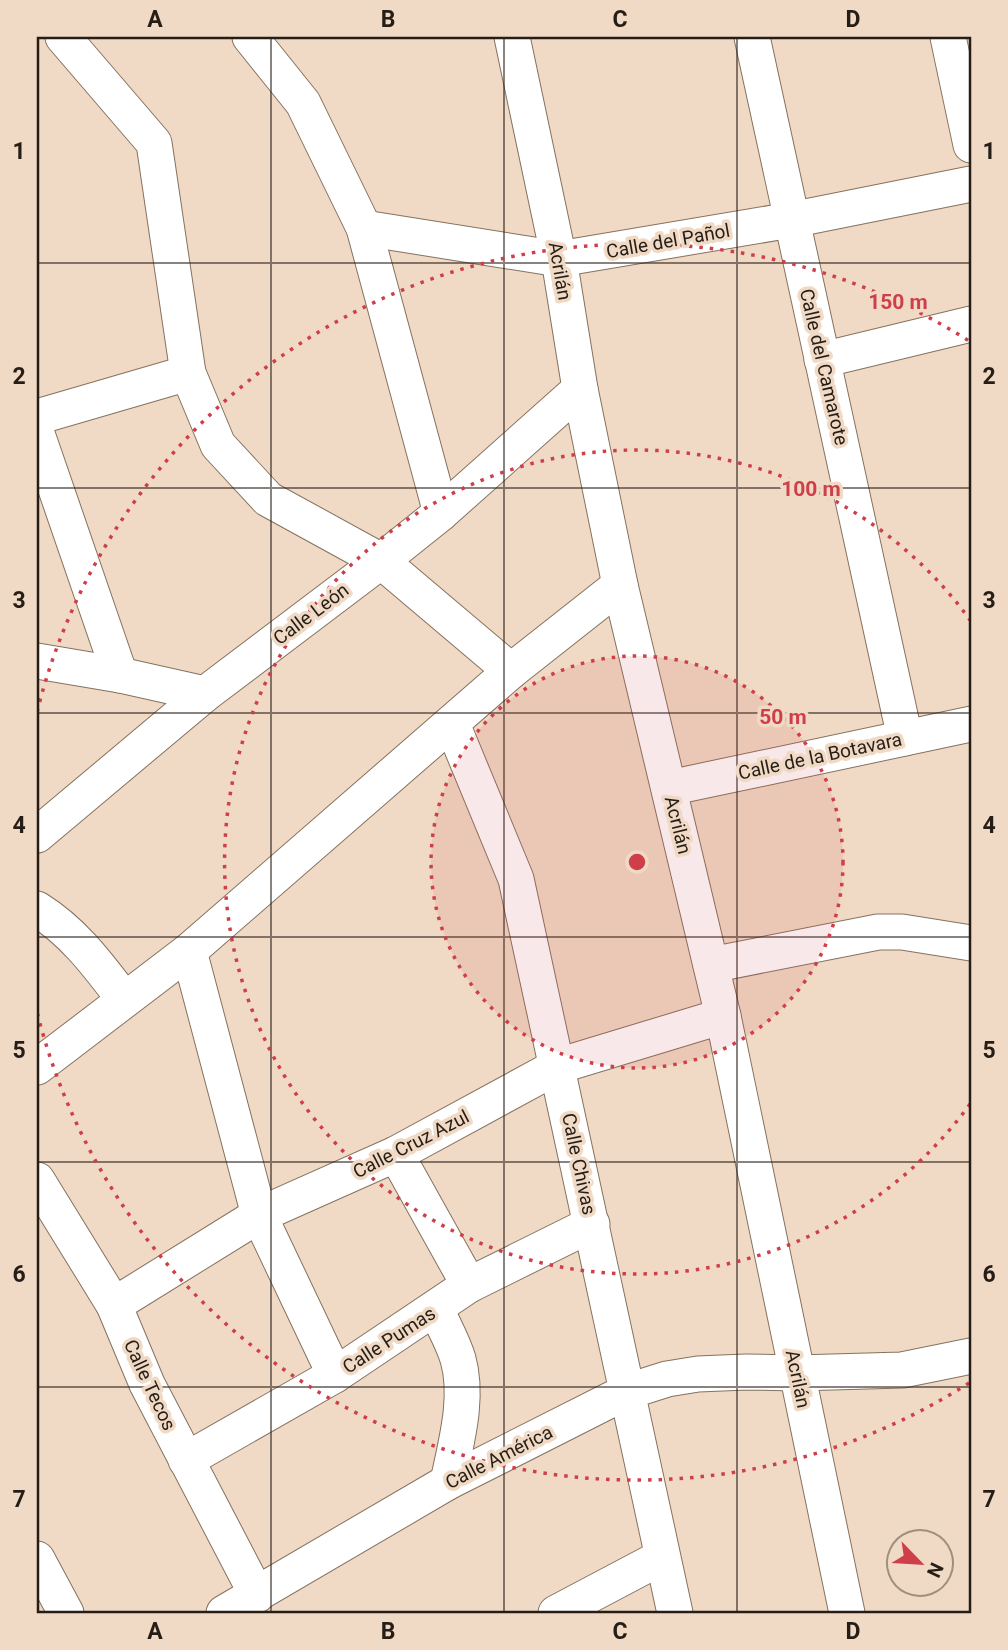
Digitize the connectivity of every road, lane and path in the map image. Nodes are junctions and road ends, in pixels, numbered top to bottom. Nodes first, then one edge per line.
1 (63, 37) edge
2 (250, 37) edge
3 (512, 37) edge
4 (752, 37) edge
5 (947, 37) edge
6 (971, 145) edge
7 (971, 184) edge
8 (791, 220) junction
9 (364, 228) junction
10 (559, 259) junction
11 (971, 324) edge
12 (822, 359) junction
13 (188, 373) junction
14 (580, 389) junction
15 (37, 417) edge
16 (37, 434) edge
17 (441, 513) junction
18 (381, 561) junction
19 (620, 585) junction
20 (37, 661) edge
21 (511, 671) junction
22 (120, 675) junction
23 (205, 694) junction
24 (452, 724) junction
25 (971, 724) edge
26 (905, 738) junction
27 (669, 788) junction
28 (37, 835) edge
29 (37, 909) edge
30 (971, 943) edge
31 (189, 951) junction
32 (711, 965) junction
33 (124, 999) junction
34 (723, 1016) junction
35 (558, 1066) junction
36 (37, 1067) edge
37 (396, 1154) junction
38 (37, 1180) edge
39 (259, 1215) junction
40 (593, 1224) junction
41 (469, 1285) junction
42 (114, 1305) junction
43 (436, 1309) junction
44 (971, 1356) edge
45 (797, 1373) junction
46 (335, 1375) junction
47 (626, 1392) junction
48 (187, 1460) junction
49 (448, 1482) junction
50 (662, 1557) junction
51 (37, 1559) edge
52 (257, 1595) junction
53 (66, 1613) edge
54 (225, 1613) edge
55 (556, 1613) edge
56 (675, 1613) edge
57 (847, 1613) edge

1 - 13 street
2 - 9 street
3 - 10 street, Acrilán
4 - 8 street, Calle del Camarote
5 - 6 street
7 - 8 street, Calle del Pañol
8 - 10 street, Calle del Pañol
8 - 12 street, Calle del Camarote
9 - 10 street, Calle del Pañol
9 - 17 street
10 - 14 street, Acrilán
11 - 12 street
12 - 26 street, Calle del Camarote
13 - 15 street
13 - 18 street
14 - 17 street, Calle León
14 - 19 street, Acrilán
16 - 22 street
17 - 18 street, Calle León
18 - 21 street
18 - 23 street, Calle León
19 - 21 street
19 - 27 street, Acrilán
20 - 22 street
21 - 24 street
22 - 23 street
23 - 28 street, Calle León
24 - 31 street
24 - 35 street, Calle Chivas
25 - 26 street, Calle de la Botavara
26 - 27 street, Calle de la Botavara
27 - 32 street, Acrilán
29 - 33 street
30 - 32 street
31 - 33 street
31 - 39 street
32 - 34 street, Acrilán
33 - 36 street
34 - 35 street, Calle Cruz Azul
34 - 45 street, Acrilán
35 - 37 street, Calle Cruz Azul
35 - 40 street, Calle Chivas
37 - 39 street, Calle Cruz Azul
37 - 41 street
38 - 42 street, Calle Tecos
39 - 42 street, Calle Cruz Azul
39 - 46 street
40 - 41 street, Calle Pumas
40 - 47 street, Calle Chivas
41 - 43 street, Calle Pumas
42 - 48 street, Calle Tecos
43 - 46 street, Calle Pumas
43 - 49 street
44 - 45 street, Calle América
45 - 47 street, Calle América
45 - 57 street, Acrilán
46 - 48 street, Calle Pumas
47 - 49 street, Calle América
47 - 50 street, Calle Chivas
48 - 52 street, Calle Tecos
49 - 52 street, Calle América
50 - 55 street
50 - 56 street, Calle Chivas
51 - 53 street
52 - 54 street, Calle América

